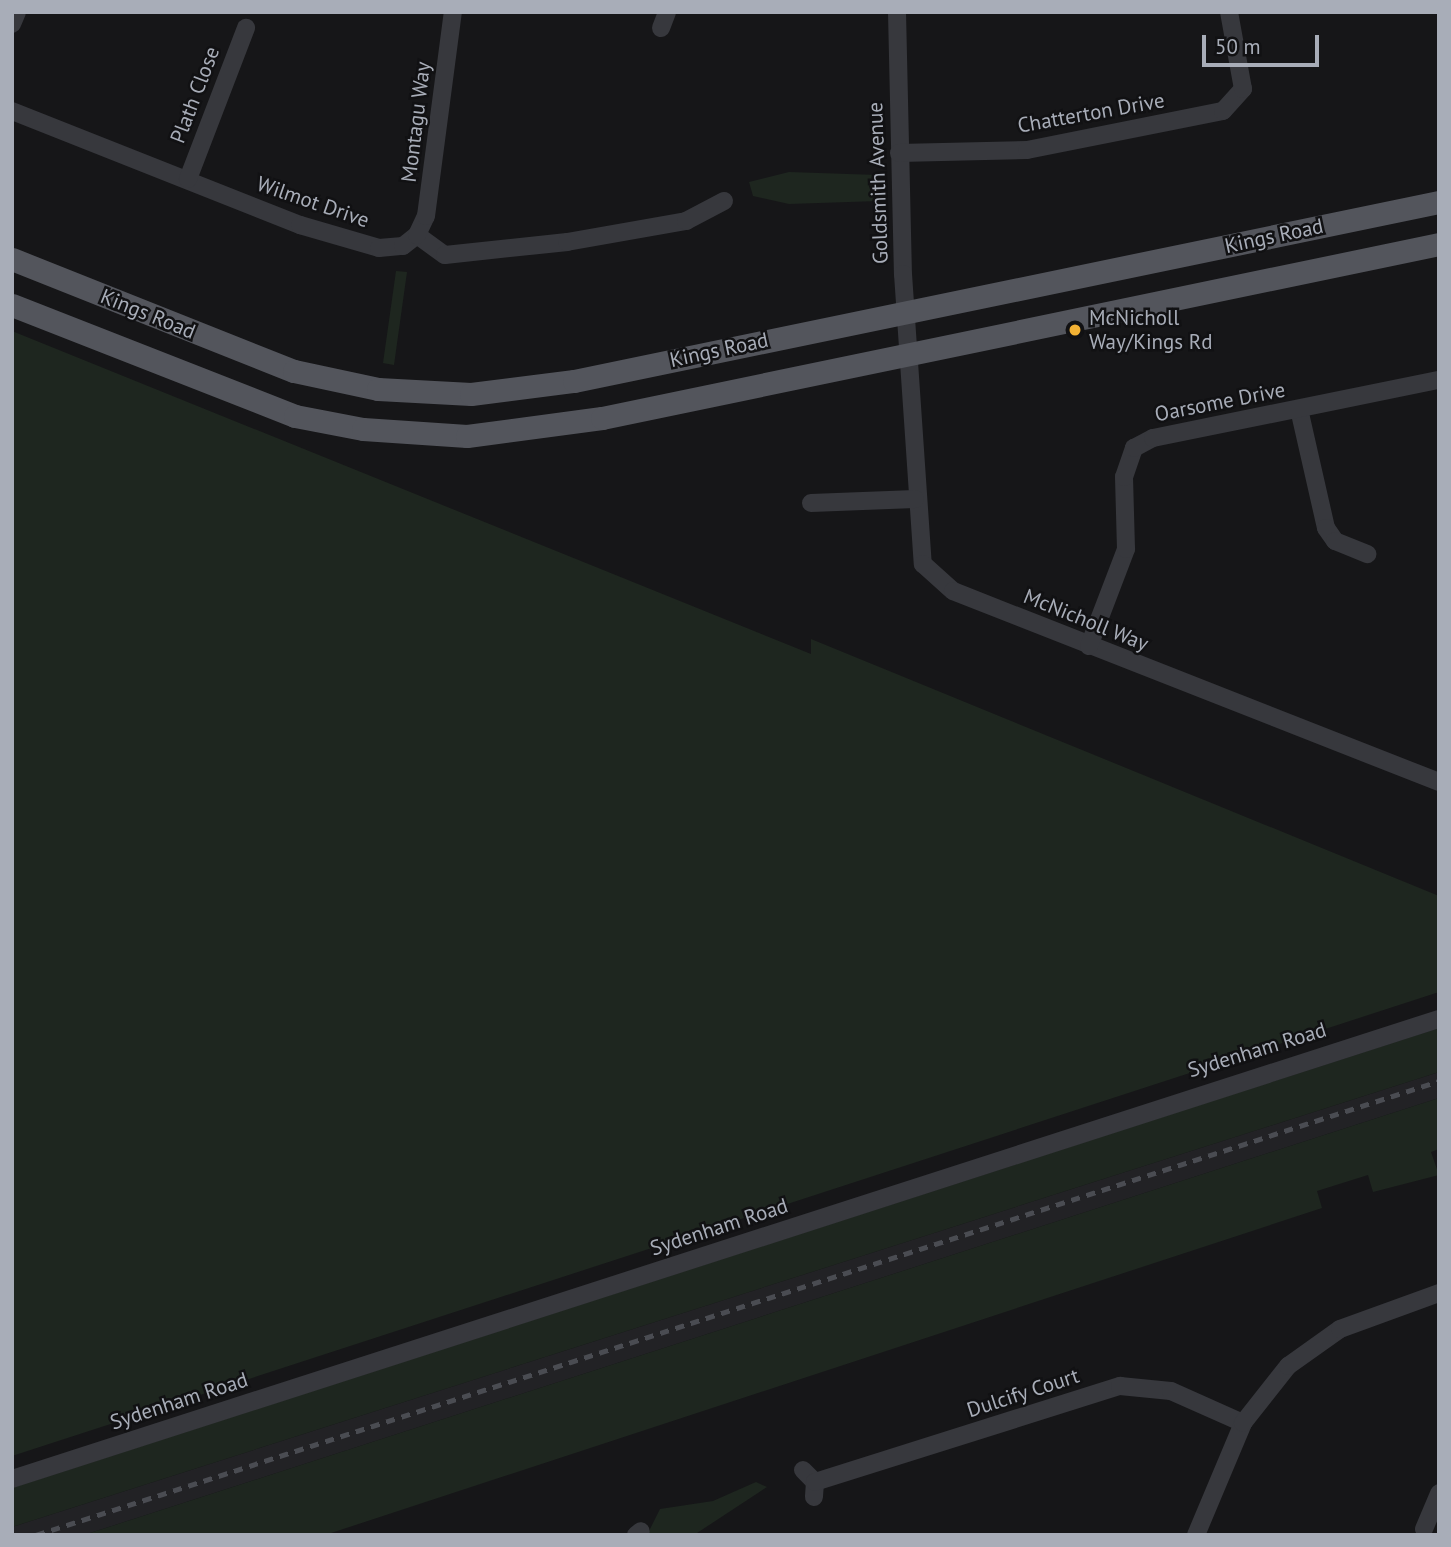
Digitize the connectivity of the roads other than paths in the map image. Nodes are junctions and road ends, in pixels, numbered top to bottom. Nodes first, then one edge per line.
1 (17, 12) edge
2 (453, 12) edge
3 (897, 12) edge
4 (1229, 12) edge
5 (12, 24) edge
6 (246, 28) dead end
7 (12, 110) edge
8 (899, 153) junction
9 (187, 179) junction
10 (724, 201) dead end
11 (1439, 202) edge
12 (417, 235) junction
13 (1439, 244) edge
14 (12, 259) edge
15 (12, 305) edge
16 (905, 310) junction
17 (910, 353) junction
18 (1439, 380) edge
19 (1299, 409) junction
20 (915, 499) junction
21 (811, 503) dead end
22 (1367, 554) dead end
23 (1089, 646) junction
24 (1439, 782) edge
25 (1439, 1018) edge
26 (1439, 1293) edge
27 (1243, 1423) junction
28 (12, 1479) edge
29 (811, 1483) dead end
30 (1439, 1493) edge
31 (1424, 1529) dead end
32 (1196, 1535) edge

1 - 5 street
2 - 12 street, Montagu Way
3 - 8 street, Goldsmith Avenue
4 - 8 street, Chatterton Drive
6 - 9 street, Plath Close
7 - 9 street, Wilmot Drive
8 - 16 street, Goldsmith Avenue
9 - 12 street, Wilmot Drive
10 - 12 street
11 - 16 main road, Kings Road
13 - 17 main road, Kings Road
14 - 16 main road, Kings Road
15 - 17 main road, Kings Road
16 - 17 street, Goldsmith Avenue
17 - 20 street, McNicholl Way
18 - 19 street, Oarsome Drive
19 - 22 street
19 - 23 street, Oarsome Drive
20 - 21 street
20 - 23 street, McNicholl Way
23 - 24 street, McNicholl Way
25 - 28 street, Sydenham Road
26 - 27 street
27 - 29 street, Dulcify Court
27 - 32 street
30 - 31 street

